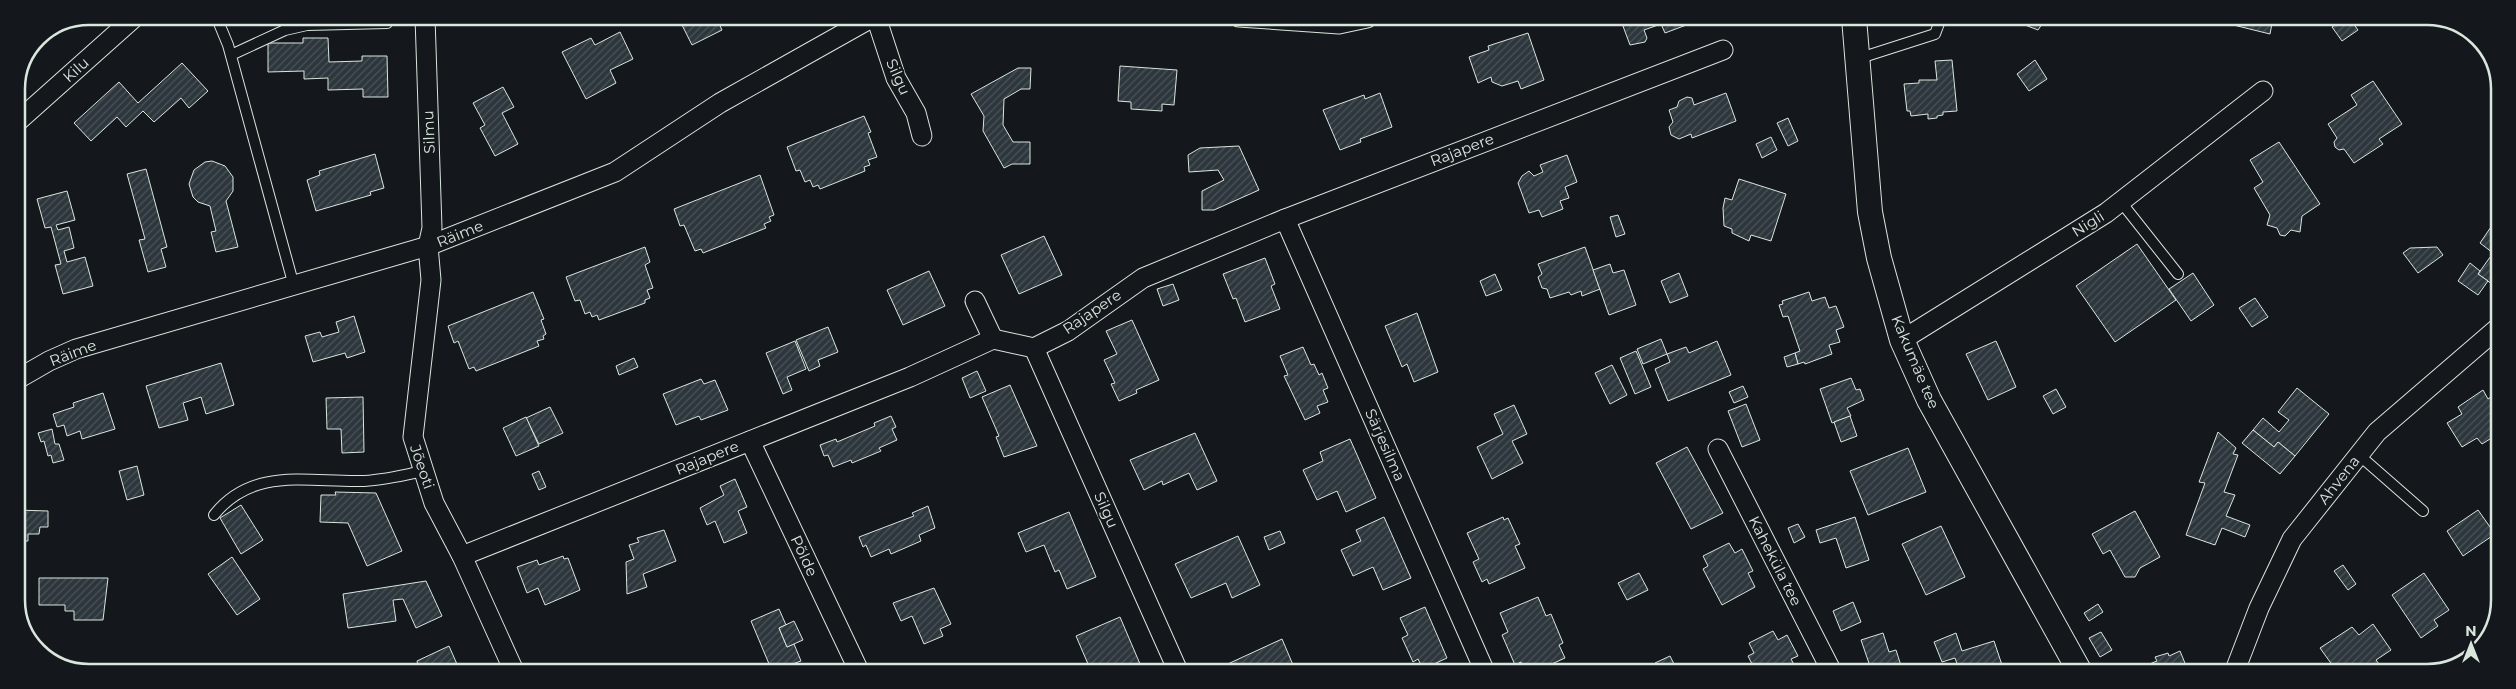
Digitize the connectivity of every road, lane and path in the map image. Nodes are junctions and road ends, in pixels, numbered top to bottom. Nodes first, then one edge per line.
1 (126, 25) edge
2 (219, 25) edge
3 (307, 25) edge
4 (425, 25) edge
5 (861, 25) edge
6 (878, 25) edge
7 (1855, 25) edge
8 (1938, 25) edge
9 (1723, 50) dead end
10 (231, 55) junction
11 (1857, 59) junction
12 (2263, 91) dead end
13 (25, 115) edge
14 (922, 136) dead end
15 (2121, 202) junction
16 (1285, 218) junction
17 (428, 246) junction
18 (2178, 274) dead end
19 (294, 286) junction
20 (976, 302) dead end
21 (2491, 334) edge
22 (993, 339) junction
23 (1902, 340) junction
24 (1034, 348) junction
25 (25, 375) edge
26 (750, 441) junction
27 (1718, 449) dead end
28 (2359, 455) junction
29 (424, 471) junction
30 (2423, 511) dead end
31 (214, 515) dead end
32 (462, 556) junction
33 (511, 664) edge
34 (856, 664) edge
35 (1174, 664) edge
36 (1481, 664) edge
37 (1828, 664) edge
38 (2076, 664) edge
39 (2237, 664) edge

1 - 13 street, Kilu
2 - 10 lane
3 - 10 lane
4 - 17 street, Silmu
5 - 17 street, Räime
6 - 14 street, Silgu
7 - 11 street, Kakumäe tee
8 - 11 lane
9 - 16 street, Rajapere
10 - 19 lane
11 - 23 street, Kakumäe tee
12 - 15 street, Nigli
15 - 18 lane
15 - 23 street, Nigli
16 - 24 street, Rajapere
16 - 36 street, Särjesilma
17 - 19 street, Räime
17 - 29 street, Jõeoti
19 - 25 street, Räime
20 - 22 street
21 - 28 street, Ahvena
22 - 24 street
22 - 26 street, Rajapere
23 - 38 street, Kakumäe tee
24 - 35 street, Silgu
26 - 32 street, Rajapere
26 - 34 street, Põlde
27 - 37 street, Kaheküla tee
28 - 30 lane
28 - 39 street, Ahvena
29 - 31 lane
29 - 32 street, Jõeoti
32 - 33 street, Jõeoti

